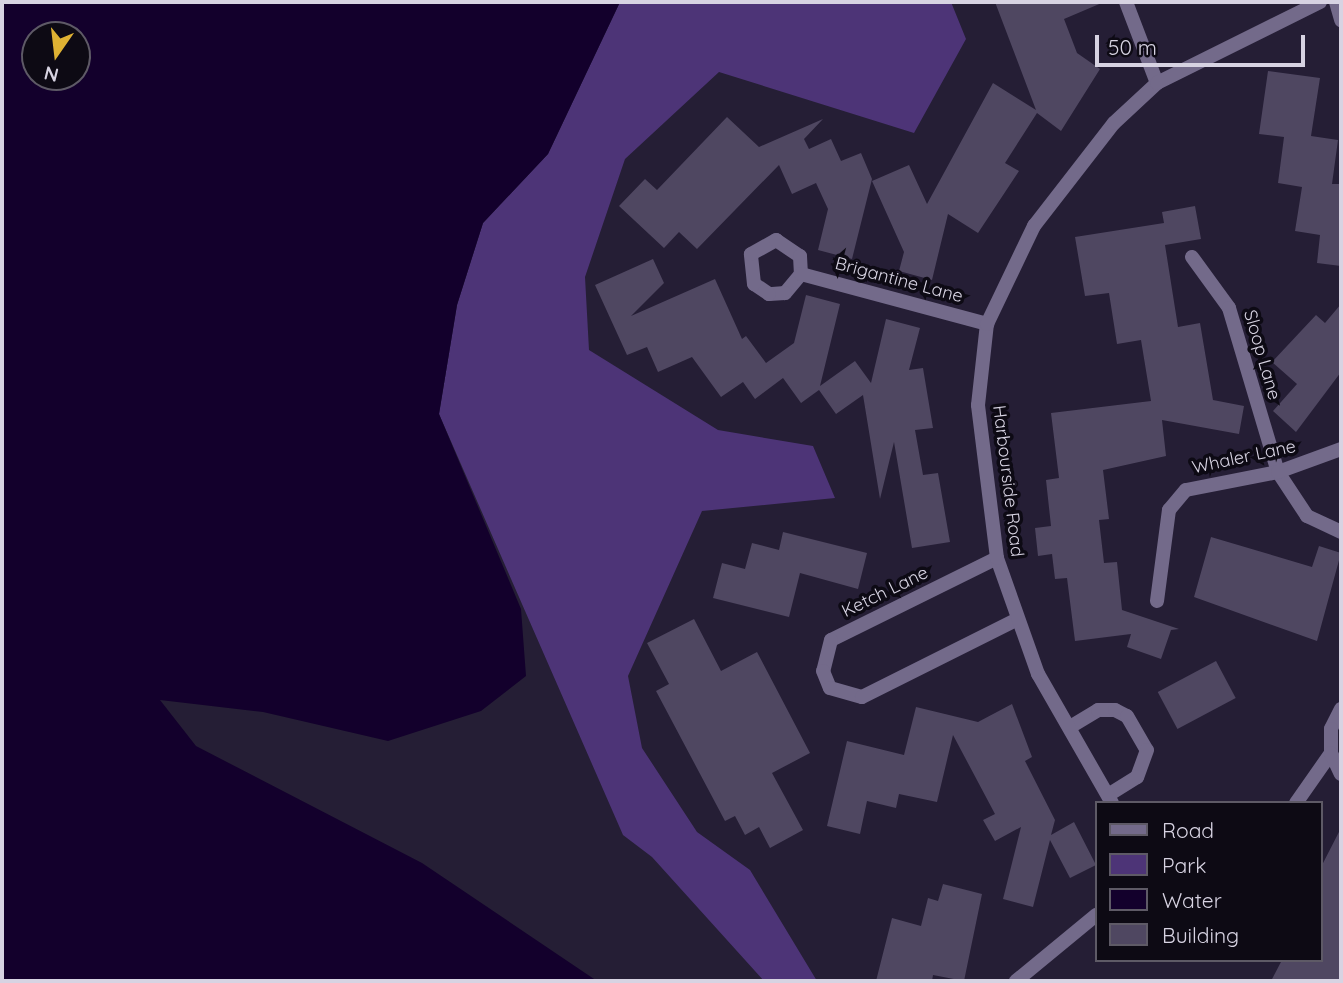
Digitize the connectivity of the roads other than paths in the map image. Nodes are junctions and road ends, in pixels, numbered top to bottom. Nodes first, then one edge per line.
1 (1126, 2) edge
2 (1320, 2) edge
3 (1336, 2) edge
4 (1341, 20) edge
5 (1157, 83) junction
6 (1192, 257) dead end
7 (802, 274) dead end
8 (987, 324) junction
9 (1341, 449) edge
10 (1278, 472) junction
11 (1341, 532) edge
12 (997, 558) junction
13 (1157, 601) dead end
14 (1016, 620) junction
15 (1341, 709) edge
16 (1070, 727) junction
17 (1331, 753) junction
18 (1341, 774) edge
19 (1110, 799) edge
20 (1297, 801) edge
21 (1094, 917) edge
22 (1016, 981) edge

1 - 5 street
2 - 5 street, Harbourside Road
3 - 4 street
5 - 8 street, Harbourside Road
6 - 10 street, Sloop Lane
7 - 8 street, Brigantine Lane
8 - 12 street, Harbourside Road
9 - 10 street, Whaler Lane
10 - 11 street, Sloop Lane
10 - 13 street, Whaler Lane
12 - 14 street, Harbourside Road
12 - 14 street, Ketch Lane
14 - 16 street, Harbourside Road
15 - 17 street
16 - 19 street, Harbourside Road
16 - 19 street
17 - 18 street
17 - 20 street
21 - 22 street

